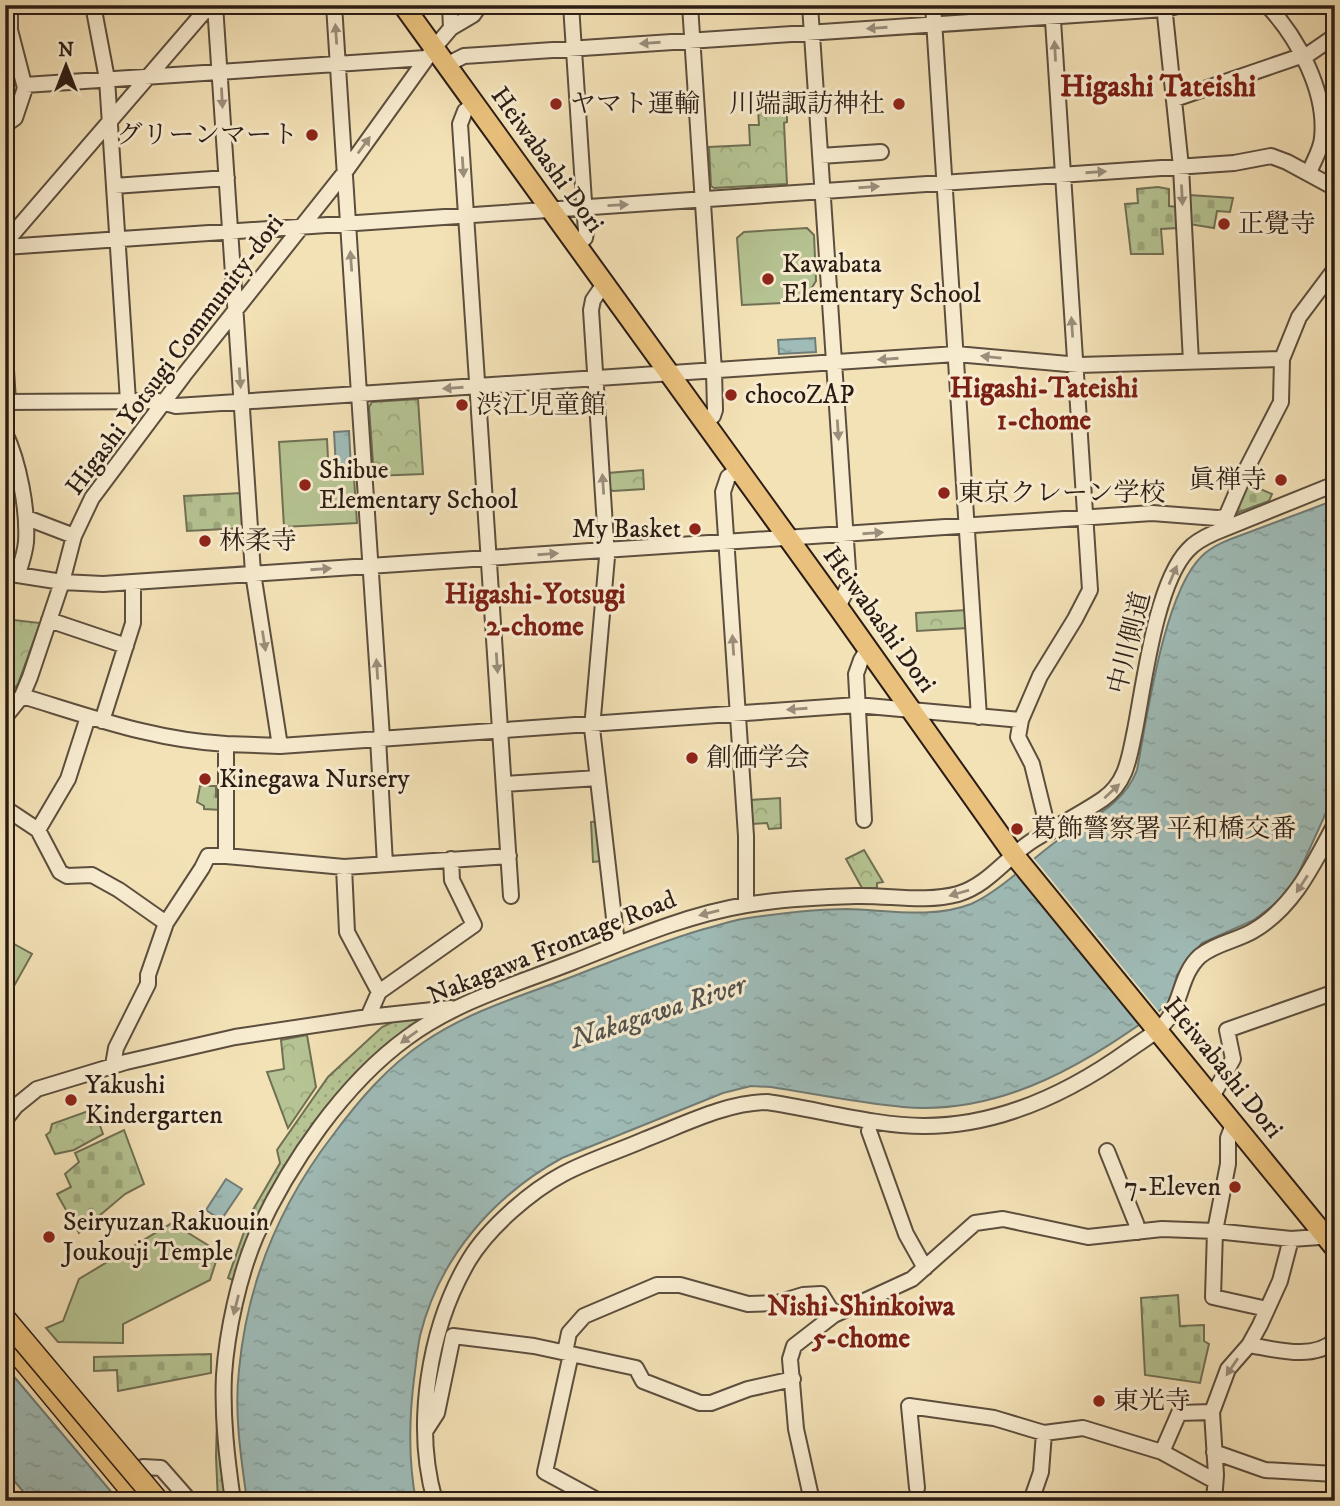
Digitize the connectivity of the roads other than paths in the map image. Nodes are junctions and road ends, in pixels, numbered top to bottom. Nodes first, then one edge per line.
1 (10, 5) edge
2 (93, 5) edge
3 (213, 5) edge
4 (334, 5) edge
5 (402, 5) edge
6 (450, 5) edge
7 (480, 5) edge
8 (571, 5) edge
9 (690, 5) edge
10 (810, 5) edge
11 (933, 5) edge
12 (1182, 5) edge
13 (1267, 5) edge
14 (1164, 7) edge
15 (1053, 11) edge
16 (934, 24) junction
17 (451, 28) junction
18 (812, 32) junction
19 (1335, 36) edge
20 (692, 41) junction
21 (574, 48) junction
22 (430, 53) junction
23 (1302, 57) junction
24 (338, 64) junction
25 (446, 65) junction
26 (220, 72) junction
27 (150, 76) junction
28 (107, 79) junction
29 (25, 85) junction
30 (1175, 99) junction
31 (474, 104) junction
32 (110, 124) junction
33 (5, 125) edge
34 (881, 152) dead end
35 (820, 156) junction
36 (1181, 166) junction
37 (345, 172) junction
38 (1310, 172) junction
39 (1062, 174) junction
40 (227, 178) junction
41 (944, 182) junction
42 (114, 186) junction
43 (1335, 188) edge
44 (822, 190) junction
45 (704, 200) junction
46 (585, 207) junction
47 (550, 209) junction
48 (466, 215) junction
49 (348, 223) junction
50 (303, 226) junction
51 (230, 230) junction
52 (117, 238) junction
53 (8, 245) edge
54 (576, 246) junction
55 (1335, 269) edge
56 (604, 284) junction
57 (235, 310) junction
58 (5, 354) edge
59 (956, 354) junction
60 (1282, 359) junction
61 (834, 362) junction
62 (1191, 362) junction
63 (1075, 365) junction
64 (714, 370) junction
65 (668, 374) junction
66 (596, 378) junction
67 (478, 386) junction
68 (359, 394) junction
69 (128, 401) junction
70 (7, 402) edge
71 (164, 403) junction
72 (241, 403) junction
73 (704, 423) junction
74 (5, 433) edge
75 (738, 470) junction
76 (1335, 484) edge
77 (1084, 517) junction
78 (27, 518) junction
79 (967, 526) junction
80 (846, 535) junction
81 (74, 537) junction
82 (787, 539) junction
83 (726, 542) junction
84 (607, 550) junction
85 (490, 558) junction
86 (370, 566) junction
87 (11, 573) edge
88 (253, 573) junction
89 (62, 582) junction
90 (133, 582) junction
91 (838, 607) junction
92 (49, 620) junction
93 (126, 646) junction
94 (867, 648) junction
95 (22, 696) junction
96 (857, 705) junction
97 (912, 710) junction
98 (738, 713) junction
99 (979, 715) junction
100 (5, 717) edge
101 (95, 719) junction
102 (1021, 720) junction
103 (593, 723) junction
104 (501, 729) junction
105 (380, 738) junction
106 (226, 744) junction
107 (280, 746) junction
108 (598, 778) junction
109 (504, 785) junction
110 (5, 808) edge
111 (864, 820) dead end
112 (1335, 824) edge
113 (38, 830) junction
114 (1049, 833) junction
115 (226, 856) junction
116 (509, 856) junction
117 (451, 859) junction
118 (1018, 859) junction
119 (385, 864) junction
120 (344, 867) junction
121 (511, 896) dead end
122 (746, 905) junction
123 (166, 923) junction
124 (617, 944) junction
125 (379, 992) junction
126 (1335, 992) edge
127 (455, 1008) junction
128 (368, 1017) junction
129 (1154, 1025) junction
130 (113, 1065) junction
131 (1212, 1097) junction
132 (7, 1114) edge
133 (1234, 1122) junction
134 (869, 1131) dead end
135 (1107, 1151) dead end
136 (1215, 1231) junction
137 (1138, 1232) junction
138 (1291, 1239) junction
139 (1332, 1240) edge
140 (925, 1268) junction
141 (5, 1306) edge
142 (1268, 1308) junction
143 (834, 1315) junction
144 (5, 1318) edge
145 (5, 1329) edge
146 (5, 1338) edge
147 (1335, 1340) edge
148 (1249, 1345) junction
149 (568, 1353) junction
150 (793, 1379) junction
151 (1212, 1412) junction
152 (425, 1432) junction
153 (1044, 1433) junction
154 (1162, 1452) junction
155 (1214, 1452) junction
156 (143, 1467) junction
157 (1335, 1474) edge
158 (1215, 1481) junction
159 (917, 1488) dead end
160 (598, 1500) edge
161 (140, 1501) edge
162 (151, 1501) edge
163 (158, 1501) edge
164 (190, 1501) edge
165 (233, 1501) edge
166 (435, 1501) edge
167 (812, 1501) edge
168 (1031, 1501) edge
169 (1214, 1501) edge

1 - 29 street
2 - 28 street
3 - 26 street
3 - 27 street
24 -> 4 street
5 - 22 main road, Heiwabashi Dori
6 - 17 street
7 - 17 street, Higashi Yotsugi Community-dori
8 - 21 street
9 - 20 street
10 - 18 street
11 - 16 street
12 - 14 street
13 - 23 street
14 - 15 street
14 - 30 street
15 - 16 street
39 -> 15 street
16 -> 18 street
16 - 41 street
17 - 22 street, Higashi Yotsugi Community-dori
18 - 20 street
18 - 35 street
19 - 23 street
20 -> 21 street
20 - 45 street
21 - 25 street
21 - 46 street
22 - 24 street
22 - 25 main road, Heiwabashi Dori
37 -> 22 street, Higashi Yotsugi Community-dori
23 - 30 street
23 - 38 street
24 - 26 street
24 - 37 street
25 - 31 main road, Heiwabashi Dori
26 - 27 street
26 -> 40 street
27 - 28 street
27 - 32 street
28 - 29 street
28 - 32 street
29 - 33 street
30 - 36 street
31 - 47 main road, Heiwabashi Dori
31 -> 48 street
32 - 42 street
32 - 53 street
34 - 35 street
35 - 44 street
36 - 38 street
39 -> 36 street
36 -> 62 street
37 - 49 street
37 - 50 street, Higashi Yotsugi Community-dori
38 - 43 street
39 - 41 street
63 -> 39 street
40 - 42 street
40 - 51 street
44 -> 41 street
41 - 59 street
42 - 52 street
44 - 45 street
44 - 61 street
46 -> 45 street
45 - 64 street
46 - 47 street
46 - 54 street
47 - 48 street
47 - 54 main road, Heiwabashi Dori
48 - 49 street
48 - 67 street
49 - 50 street
68 -> 49 street
50 - 51 street
50 - 57 street, Higashi Yotsugi Community-dori
51 - 52 street
51 - 57 street
52 - 53 street
52 - 69 street
54 - 56 main road, Heiwabashi Dori
55 - 60 street
56 - 65 main road, Heiwabashi Dori
56 - 66 street
57 - 71 street, Higashi Yotsugi Community-dori
57 -> 72 street
58 - 70 street
59 -> 61 street
63 -> 59 street
59 - 79 street
60 - 62 street
60 - 77 street
61 - 64 street
61 -> 80 street
62 - 63 street
63 - 77 street
64 - 65 street
64 - 73 street
65 - 66 street
65 - 73 main road, Heiwabashi Dori
66 - 67 street
84 -> 66 street
67 -> 68 street
67 - 85 street
68 - 72 street
68 - 86 street
69 - 70 street
69 - 71 street
71 - 72 street
71 - 81 street, Higashi Yotsugi Community-dori
72 - 88 street
73 - 75 main road, Heiwabashi Dori
74 - 78 street
75 - 82 main road, Heiwabashi Dori
75 - 83 street
114 -> 76 street, 中川側道
77 - 79 street
77 - 102 street
78 - 81 street
78 - 87 street
80 -> 79 street
79 - 99 street
80 - 82 street
80 - 91 street
81 - 89 street, Higashi Yotsugi Community-dori
82 - 83 street
82 - 91 main road, Heiwabashi Dori
83 - 84 street
98 -> 83 street
85 -> 84 street
84 - 103 street
85 - 86 street
85 -> 104 street
88 -> 86 street
105 -> 86 street
87 - 89 street
88 - 90 street
88 -> 107 street
89 - 90 street
89 - 92 street, Higashi Yotsugi Community-dori
90 - 93 street
91 - 94 main road, Heiwabashi Dori
92 - 93 street
92 - 95 street, Higashi Yotsugi Community-dori
93 - 101 street
94 - 96 street
94 - 97 main road, Heiwabashi Dori
95 - 100 street, Higashi Yotsugi Community-dori
95 - 101 street
96 - 97 street
96 -> 98 street
96 - 111 street
97 - 99 street
97 - 118 main road, Heiwabashi Dori
98 - 103 street
98 - 122 street
99 - 102 street
101 - 106 street
101 - 113 street
102 - 114 street
103 - 104 street
103 - 108 street
104 - 105 street
104 - 109 street
105 - 107 street
105 - 119 street
106 - 107 street
106 - 115 street
108 - 109 street
108 - 124 street
109 - 116 street
110 - 113 street
112 -> 129 street
113 - 123 street
114 - 118 street, 中川側道
115 - 120 street
115 - 123 street
116 - 117 street
116 - 121 street
117 - 119 street
117 - 125 street
118 -> 122 street, Nakagawa Frontage Road
118 - 129 main road, Heiwabashi Dori
119 - 120 street
120 - 125 street
122 -> 124 street, Nakagawa Frontage Road
123 - 130 street
124 - 127 street, Nakagawa Frontage Road
125 - 128 street
126 - 131 street
127 - 128 street
127 -> 165 street, Nakagawa Frontage Road
128 - 130 street
129 - 131 main road, Heiwabashi Dori
129 - 152 street
130 - 132 street
131 - 133 main road, Heiwabashi Dori
133 - 136 street
133 - 139 main road, Heiwabashi Dori
134 - 140 street
135 - 137 street
136 - 137 street
136 - 138 street
136 - 142 street
137 - 140 street
138 - 139 street
138 - 142 street
140 - 143 street
141 - 156 street
142 - 148 street
143 - 149 street
143 - 150 street
144 - 163 highway, bridge
145 - 162 main road
146 - 161 highway
147 - 148 street
148 -> 151 street
149 - 150 street
149 - 152 street
149 - 160 street
150 - 167 street
151 - 154 street
151 - 155 street
152 - 166 street
153 - 154 street
153 - 159 street
153 - 168 street
154 - 158 street
155 - 157 street
155 - 158 street
156 - 162 street
156 - 164 street
158 - 169 street

